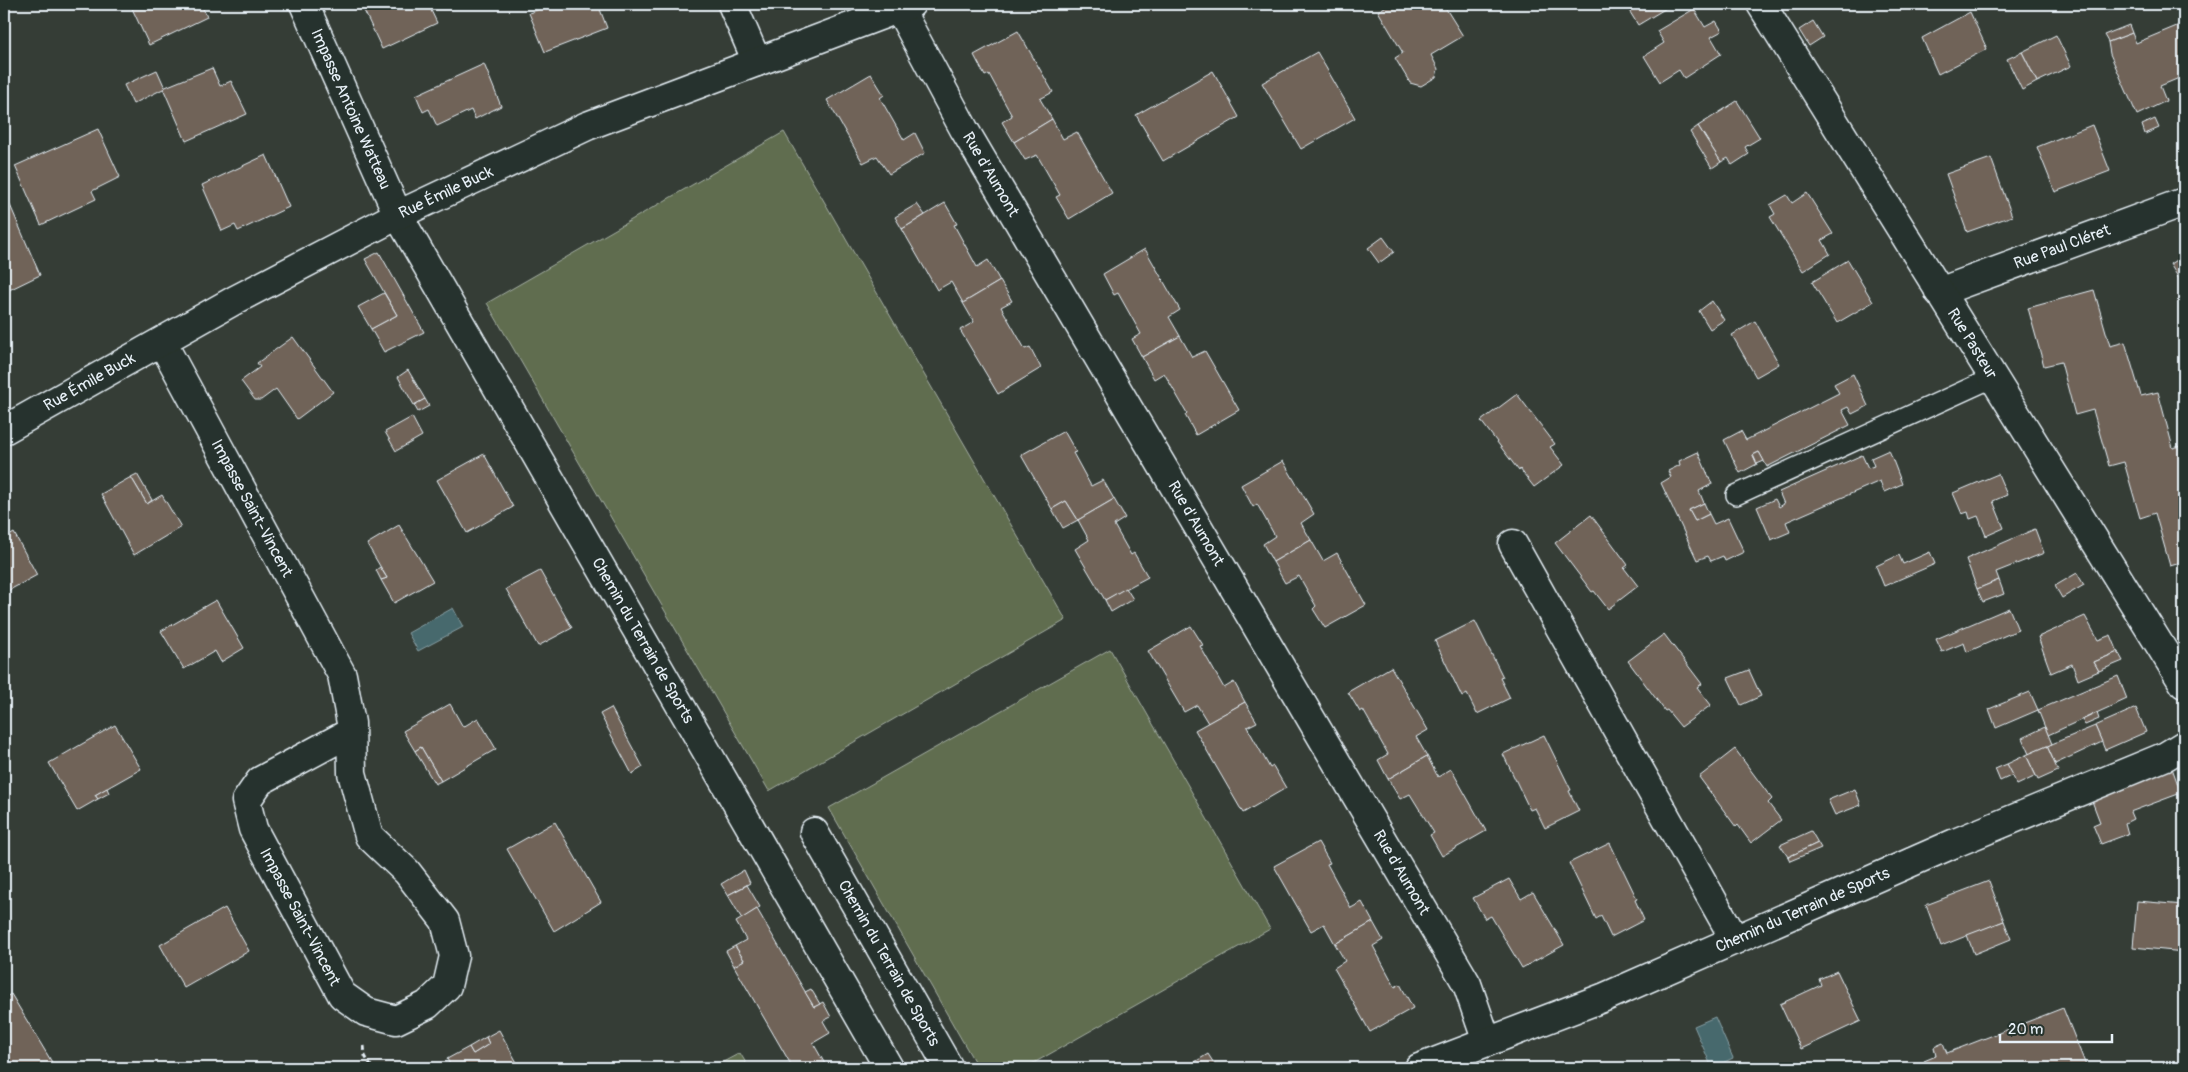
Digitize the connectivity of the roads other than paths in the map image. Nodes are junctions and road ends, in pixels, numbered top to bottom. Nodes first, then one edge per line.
1 (304, 4) edge
2 (732, 4) edge
3 (1760, 4) edge
4 (905, 6) edge
5 (757, 62) junction
6 (2184, 202) edge
7 (398, 215) junction
8 (1939, 292) junction
9 (162, 342) junction
10 (1992, 378) junction
11 (4, 430) edge
12 (1736, 495) dead end
13 (1513, 544) dead end
14 (2184, 684) edge
15 (351, 732) junction
16 (2184, 745) edge
17 (814, 832) dead end
18 (1735, 940) junction
19 (1487, 1042) junction
20 (889, 1068) edge
21 (949, 1068) edge
22 (1419, 1068) edge

1 - 7 street, Impasse Antoine Watteau
2 - 5 street
3 - 8 street, Rue Pasteur
4 - 5 street, Rue Émile Buck
4 - 19 street, Rue d'Aumont
5 - 7 street, Rue Émile Buck
6 - 8 street, Rue Paul Cléret
7 - 9 street, Rue Émile Buck
7 - 20 street, Chemin du Terrain de Sports
8 - 10 street, Rue Pasteur
9 - 11 street, Rue Émile Buck
9 - 15 street, Impasse Saint-Vincent
10 - 12 lane
10 - 14 street, Rue Pasteur
13 - 18 street
15 - 15 street, Impasse Saint-Vincent
16 - 18 street, Chemin du Terrain de Sports
17 - 21 street, Chemin du Terrain de Sports
18 - 19 street, Chemin du Terrain de Sports
19 - 22 street, Chemin du Terrain de Sports

